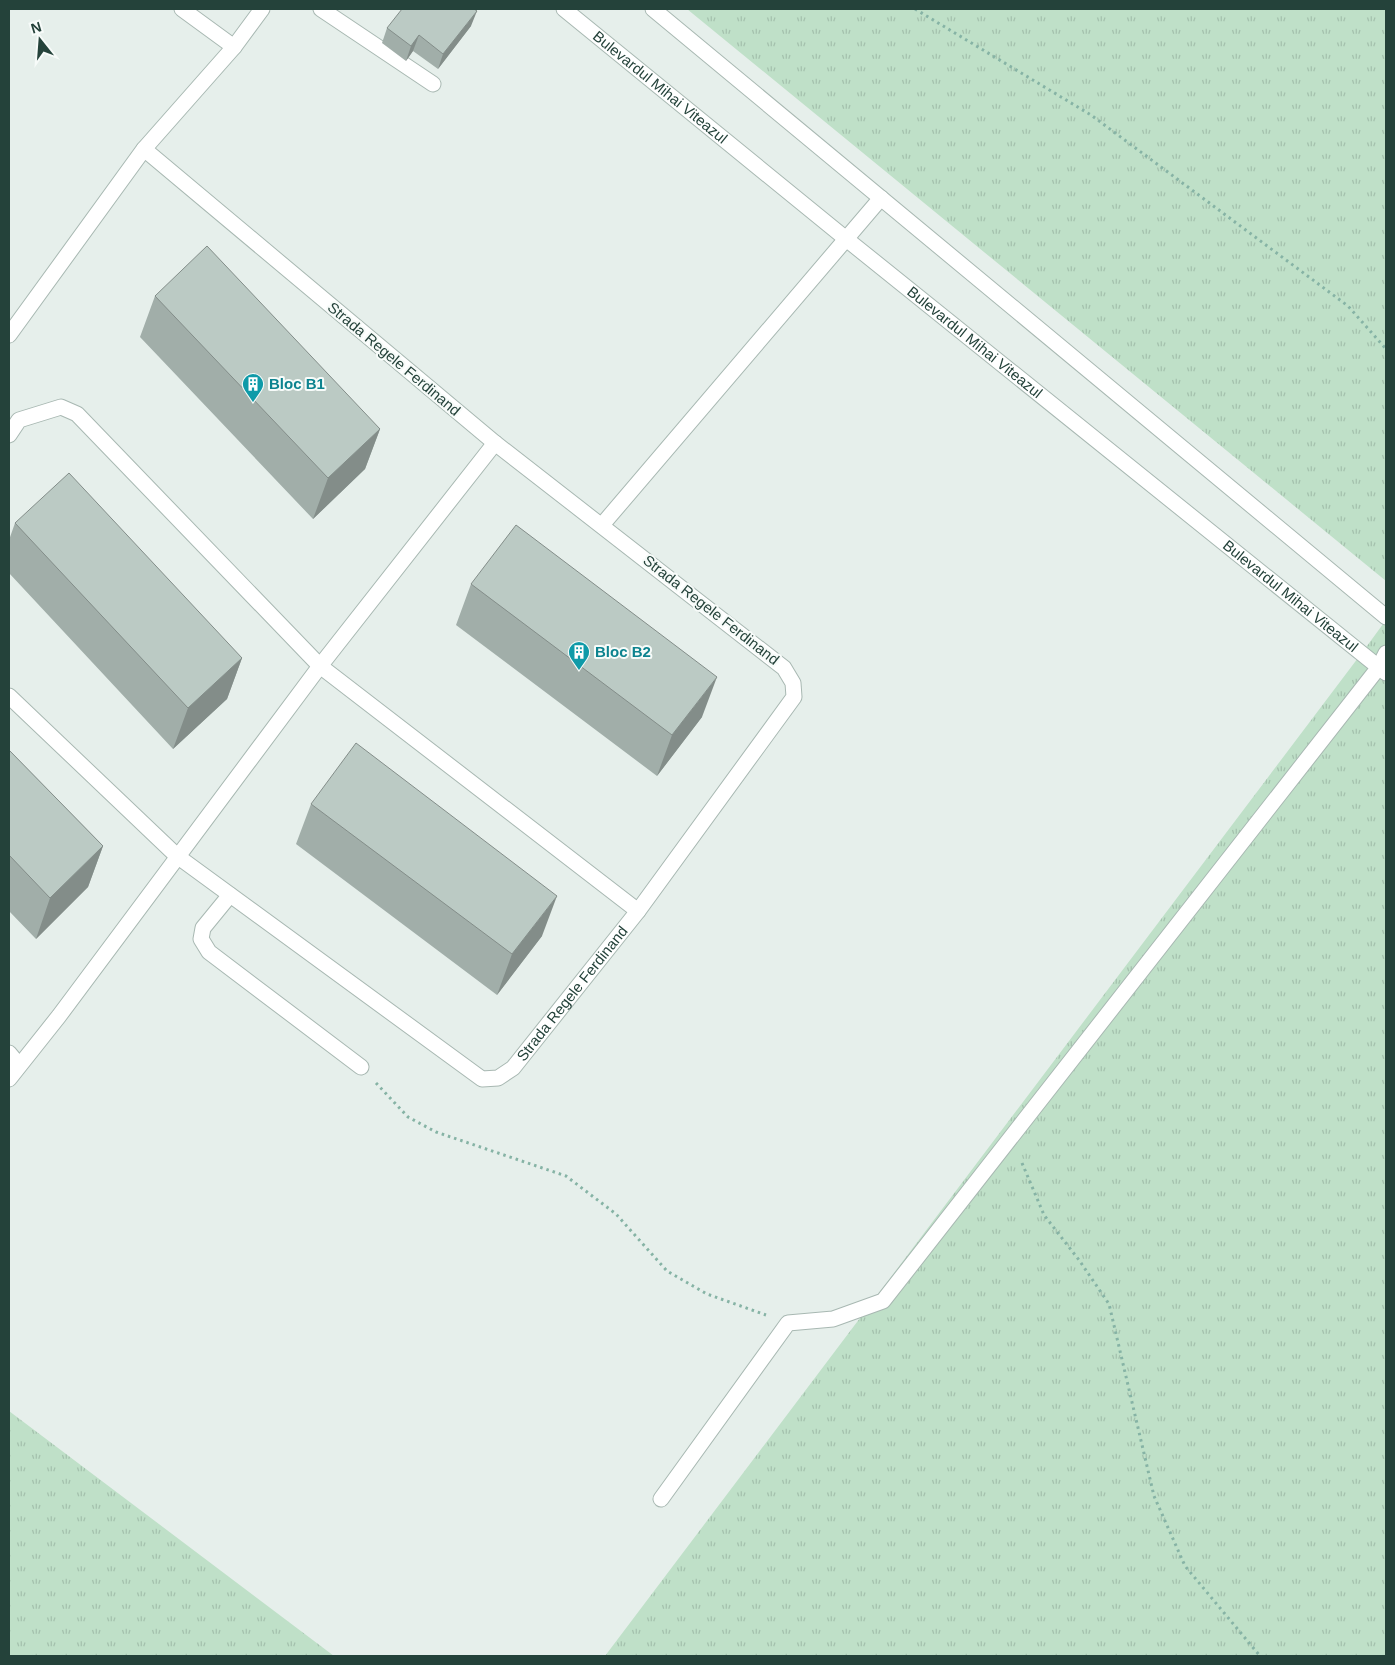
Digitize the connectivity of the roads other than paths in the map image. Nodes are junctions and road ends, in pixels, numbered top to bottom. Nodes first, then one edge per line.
1 (182, 9) edge
2 (262, 9) edge
3 (321, 9) edge
4 (564, 9) edge
5 (653, 9) edge
6 (234, 47) junction
7 (433, 84) dead end
8 (144, 149) junction
9 (881, 198) junction
10 (845, 238) junction
11 (9, 335) edge
12 (9, 434) edge
13 (495, 443) junction
14 (602, 525) junction
15 (1386, 617) edge
16 (1386, 653) edge
17 (320, 666) junction
18 (1382, 670) edge
19 (9, 696) edge
20 (177, 856) junction
21 (230, 894) junction
22 (638, 911) junction
23 (9, 1053) edge
24 (19, 1064) junction
25 (361, 1067) road end
26 (9, 1079) edge
27 (661, 1499) dead end

1 - 6 street
2 - 6 street
3 - 7 street
4 - 10 street, Bulevardul Mihai Viteazul
5 - 9 street
6 - 8 street
8 - 11 street
8 - 13 street, Strada Regele Ferdinand
9 - 10 street
9 - 15 street
10 - 14 street
10 - 18 street, Bulevardul Mihai Viteazul
12 - 17 street
13 - 14 street, Strada Regele Ferdinand
13 - 17 street
14 - 22 street, Strada Regele Ferdinand
16 - 18 street
17 - 20 street
17 - 22 street
18 - 27 street
19 - 20 street, Strada Regele Ferdinand
20 - 21 street, Strada Regele Ferdinand
20 - 24 street
21 - 22 street, Strada Regele Ferdinand
21 - 25 street
23 - 24 street
24 - 26 street

